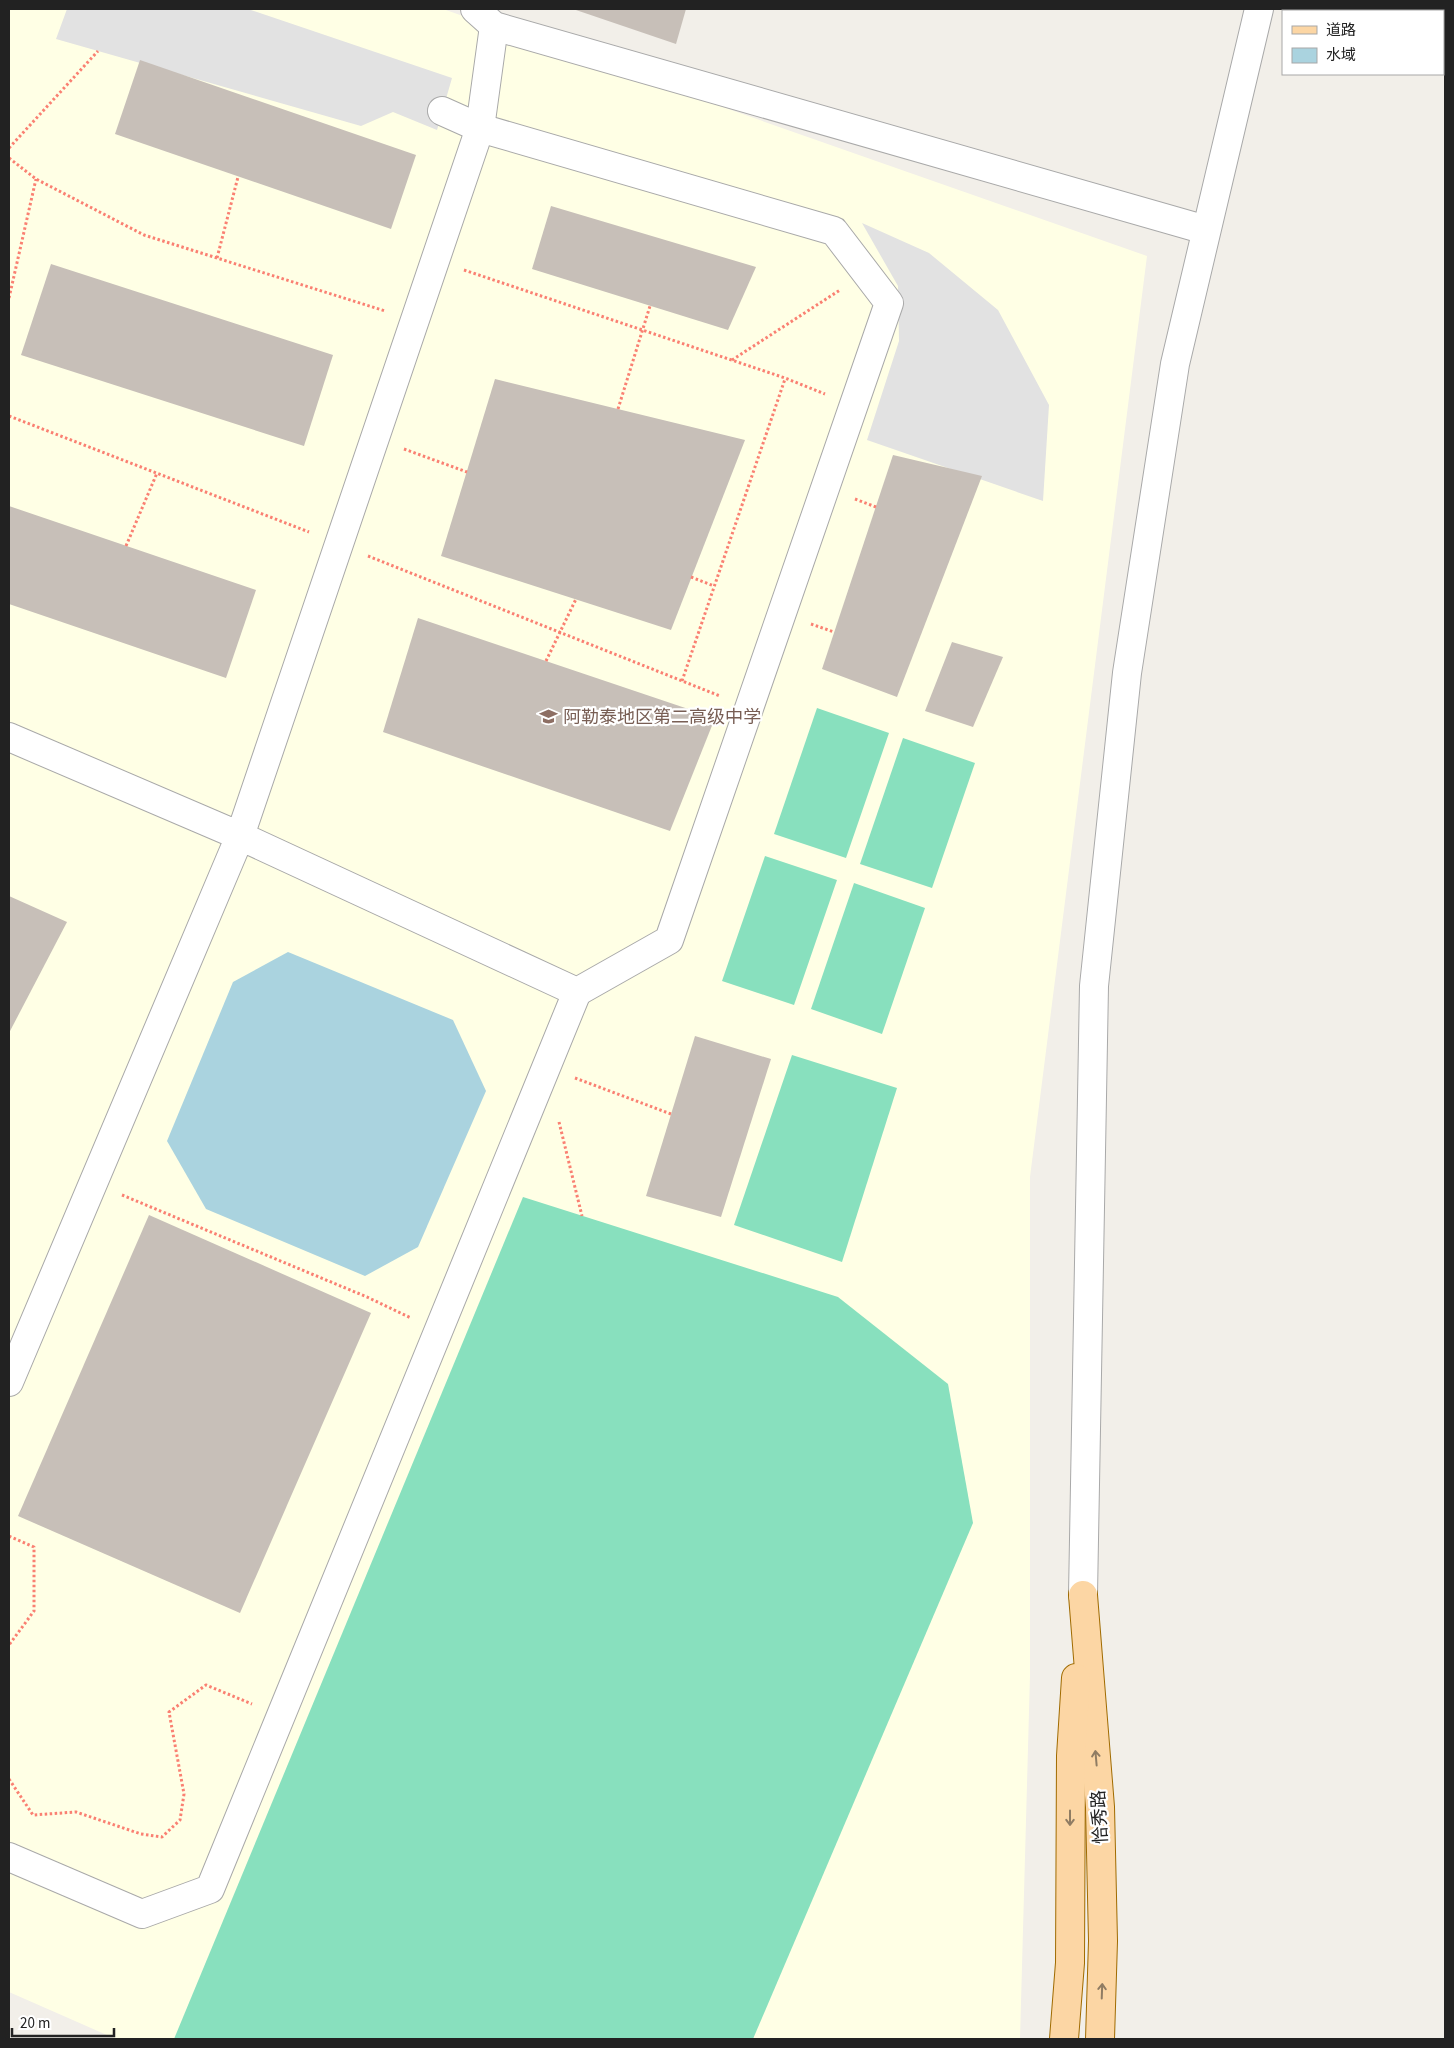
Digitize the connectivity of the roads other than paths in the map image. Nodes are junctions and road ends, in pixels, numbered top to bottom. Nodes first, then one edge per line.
1 (1259, 9) edge
2 (484, 18) edge
3 (442, 110) dead end
4 (480, 128) junction
5 (1206, 230) junction
6 (9, 737) edge
7 (240, 836) junction
8 (577, 992) junction
9 (17, 1342) edge
10 (9, 1382) edge
11 (1082, 1595) junction
12 (9, 1857) edge
13 (1064, 2039) edge
14 (1100, 2039) edge

1 - 5 street
2 - 4 street
2 - 5 street
3 - 4 street
4 - 7 street
4 - 8 street
5 - 11 street
6 - 7 street
7 - 8 street
7 - 9 street
8 - 12 street
9 - 10 street
11 -> 13 main road
14 -> 11 main road, 恰秀路

